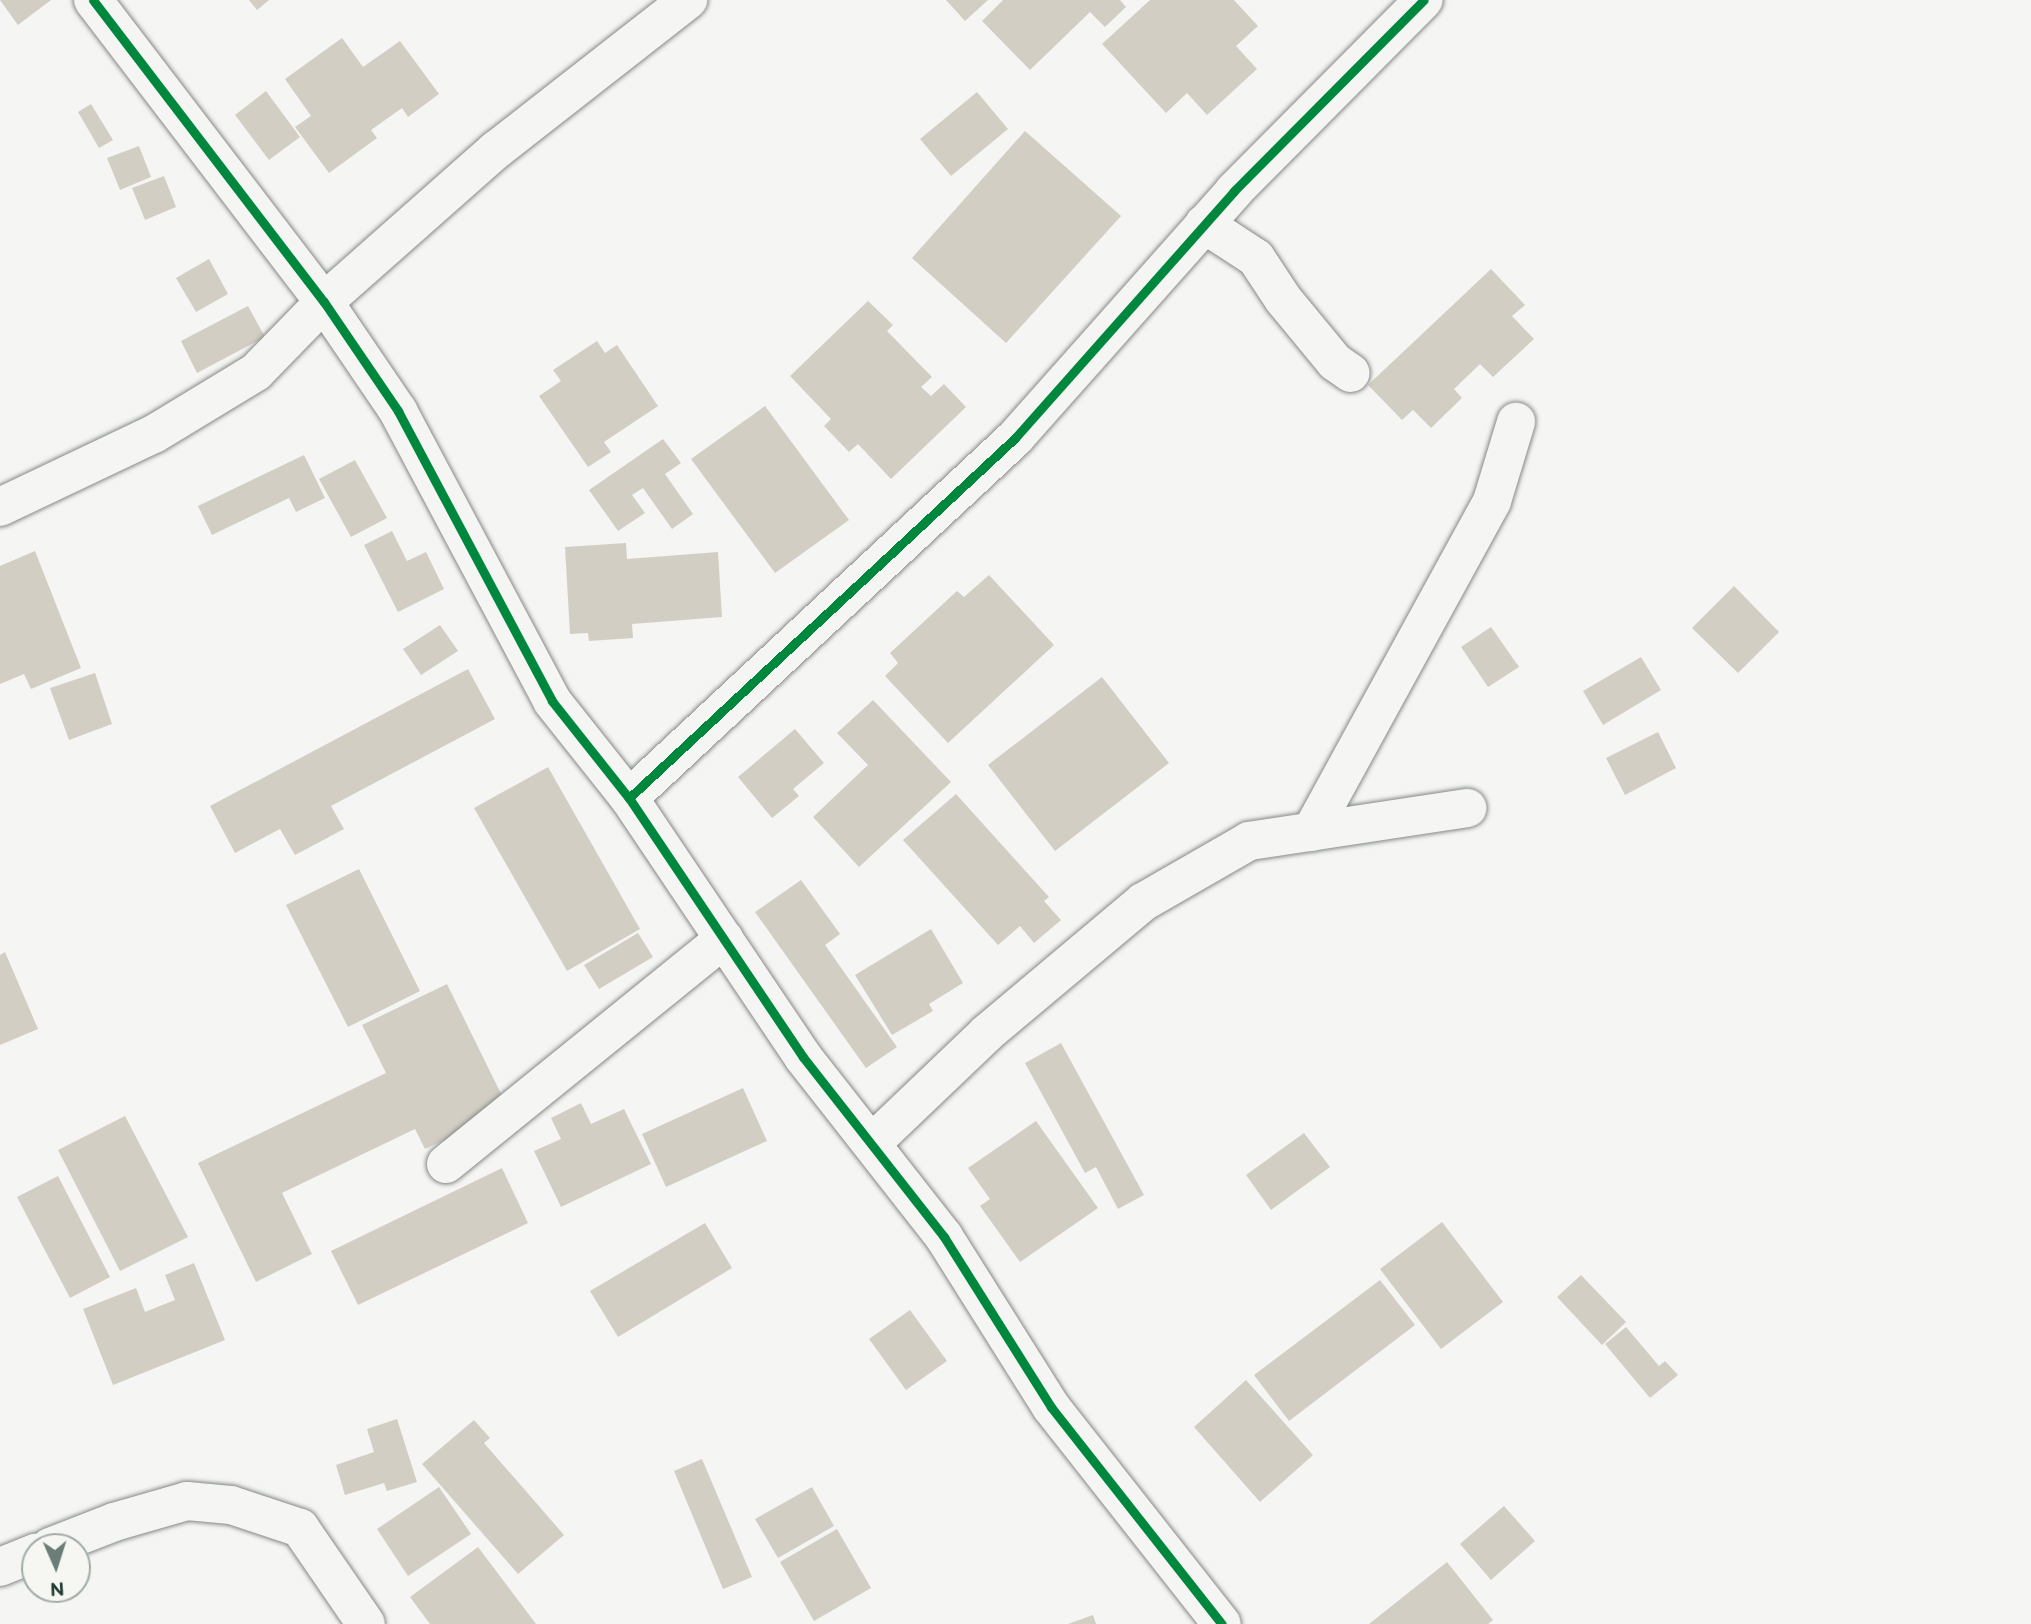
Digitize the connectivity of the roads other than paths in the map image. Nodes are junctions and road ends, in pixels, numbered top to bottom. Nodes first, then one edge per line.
1 (93, 0) edge
2 (1424, 0) edge
3 (676, 4) edge
4 (1204, 225) junction
5 (324, 302) junction
6 (1351, 373) dead end
7 (1516, 422) dead end
8 (0, 507) edge
9 (629, 798) junction
10 (1468, 808) dead end
11 (1311, 832) junction
12 (724, 939) junction
13 (872, 1143) junction
14 (446, 1164) dead end
15 (86, 1533) edge
16 (21, 1559) edge
17 (0, 1567) edge
18 (366, 1624) edge
19 (1222, 1624) edge

1 - 5 street
2 - 4 street
3 - 5 street
4 - 6 street
4 - 9 street
5 - 8 street
5 - 9 street
7 - 11 street
9 - 12 street
10 - 11 street
11 - 13 street
12 - 13 street
12 - 14 street
13 - 19 street
15 - 18 street
16 - 17 street

